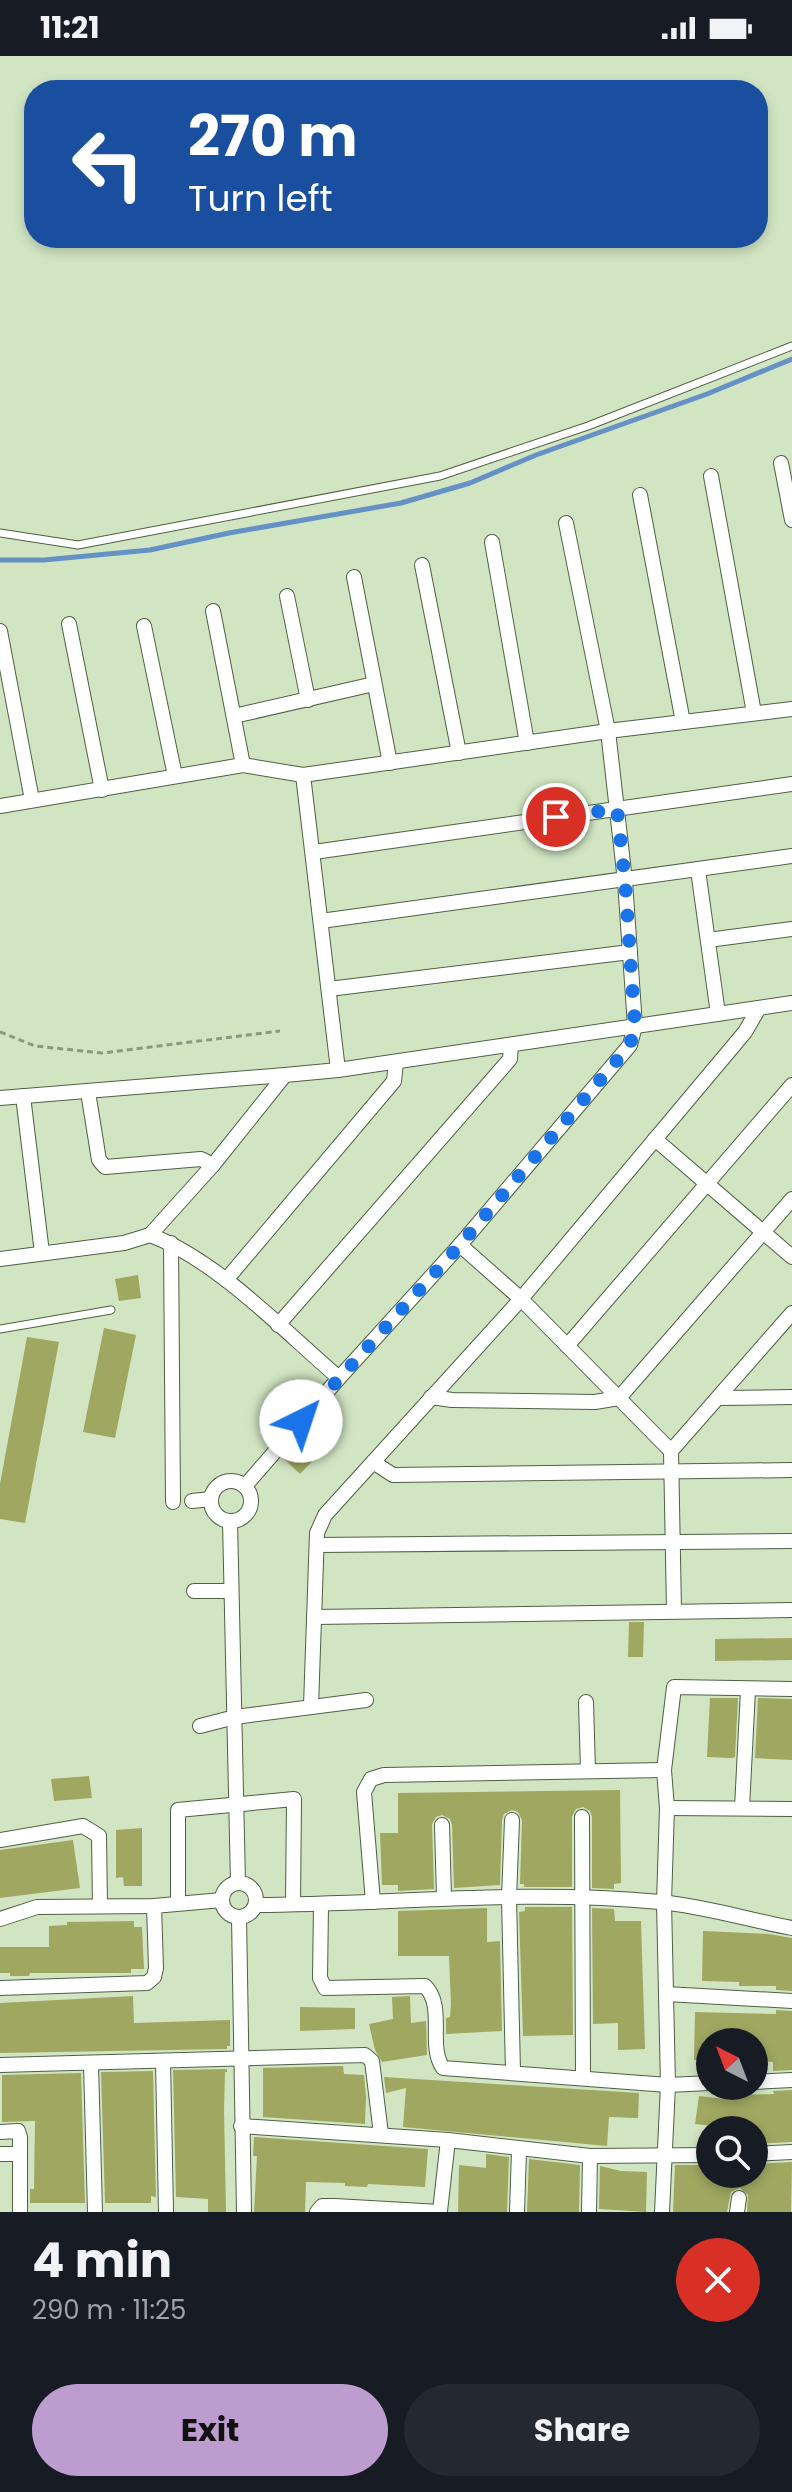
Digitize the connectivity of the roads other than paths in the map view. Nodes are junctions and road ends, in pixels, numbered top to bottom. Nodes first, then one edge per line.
1 (792, 346) edge
2 (781, 463) dead end
3 (711, 476) dead end
4 (640, 495) dead end
5 (792, 520) edge
6 (566, 523) dead end
7 (0, 533) edge
8 (492, 542) dead end
9 (422, 565) dead end
10 (354, 577) dead end
11 (287, 596) dead end
12 (213, 611) dead end
13 (69, 624) dead end
14 (144, 626) dead end
15 (0, 631) edge
16 (374, 684) junction
17 (308, 700) junction
18 (792, 709) edge
19 (754, 713) junction
20 (234, 716) junction
21 (683, 722) junction
22 (608, 731) junction
23 (527, 743) junction
24 (459, 753) junction
25 (390, 763) junction
26 (243, 765) junction
27 (303, 775) junction
28 (175, 776) junction
29 (792, 784) edge
30 (102, 790) junction
31 (32, 800) junction
32 (0, 806) edge
33 (617, 809) junction
34 (314, 852) junction
35 (792, 856) edge
36 (698, 870) junction
37 (625, 881) junction
38 (321, 921) junction
39 (792, 929) edge
40 (708, 940) junction
41 (630, 952) junction
42 (329, 989) junction
43 (792, 1003) edge
44 (759, 1008) junction
45 (718, 1014) junction
46 (635, 1026) junction
47 (511, 1045) junction
48 (396, 1062) junction
49 (338, 1070) junction
50 (285, 1075) junction
51 (792, 1085) edge
52 (88, 1092) junction
53 (23, 1096) junction
54 (0, 1098) edge
55 (655, 1139) junction
56 (213, 1165) junction
57 (707, 1184) junction
58 (792, 1199) edge
59 (763, 1232) junction
60 (150, 1235) junction
61 (171, 1243) junction
62 (460, 1245) junction
63 (42, 1253) junction
64 (792, 1257) edge
65 (0, 1259) edge
66 (226, 1280) junction
67 (521, 1299) junction
68 (111, 1310) dead end
69 (789, 1319) edge
70 (278, 1325) junction
71 (0, 1329) edge
72 (567, 1346) junction
73 (339, 1378) junction
74 (431, 1397) junction
75 (792, 1397) edge
76 (619, 1398) junction
77 (718, 1398) junction
78 (671, 1451) junction
79 (373, 1462) junction
80 (792, 1470) edge
81 (672, 1471) junction
82 (245, 1486) junction
83 (211, 1499) junction
84 (192, 1501) dead end
85 (173, 1502) dead end
86 (230, 1521) junction
87 (792, 1541) edge
88 (674, 1542) junction
89 (317, 1545) junction
90 (194, 1591) dead end
91 (231, 1591) junction
92 (674, 1610) junction
93 (792, 1610) edge
94 (314, 1617) junction
95 (792, 1689) edge
96 (748, 1690) junction
97 (366, 1700) dead end
98 (586, 1702) dead end
99 (311, 1706) junction
100 (235, 1717) junction
101 (200, 1726) dead end
102 (664, 1770) junction
103 (588, 1771) junction
104 (237, 1805) junction
105 (667, 1808) junction
106 (742, 1808) junction
107 (792, 1809) edge
108 (178, 1810) junction
109 (162, 1813) dead end
110 (582, 1817) dead end
111 (512, 1820) dead end
112 (442, 1825) dead end
113 (0, 1840) edge
114 (238, 1883) junction
115 (583, 1896) junction
116 (444, 1898) junction
117 (509, 1898) junction
118 (222, 1900) junction
119 (373, 1902) junction
120 (664, 1902) junction
121 (178, 1903) junction
122 (293, 1904) junction
123 (100, 1905) junction
124 (256, 1905) junction
125 (321, 1905) junction
126 (154, 1906) junction
127 (239, 1917) junction
128 (0, 1919) edge
129 (792, 1928) edge
130 (0, 1988) edge
131 (666, 1994) junction
132 (792, 2001) edge
133 (240, 2057) junction
134 (163, 2061) junction
135 (91, 2064) junction
136 (0, 2065) edge
137 (513, 2072) junction
138 (583, 2078) junction
139 (792, 2080) edge
140 (768, 2081) edge
141 (696, 2084) edge
142 (668, 2085) junction
143 (241, 2126) junction
144 (0, 2132) edge
145 (381, 2134) junction
146 (448, 2140) junction
147 (519, 2150) junction
148 (792, 2152) edge
149 (768, 2153) edge
150 (0, 2154) edge
151 (20, 2154) junction
152 (590, 2156) junction
153 (696, 2156) edge
154 (663, 2157) junction
155 (20, 2212) edge
156 (95, 2212) edge
157 (166, 2212) edge
158 (244, 2212) edge
159 (317, 2212) edge
160 (440, 2212) edge
161 (517, 2212) edge
162 (589, 2212) edge
163 (662, 2212) edge

1 - 7 lane
2 - 5 street
3 - 19 street
4 - 21 street
6 - 22 street
8 - 23 street
9 - 24 street
10 - 16 street
11 - 17 street
12 - 20 street
13 - 30 street
14 - 28 street
15 - 31 street
16 - 17 street
16 - 25 street
17 - 20 street
18 - 19 street
19 - 21 street
20 - 26 street
21 - 22 street
22 - 23 street
22 - 33 street
23 - 24 street
24 - 25 street
25 - 27 street
26 - 27 street
26 - 28 street
27 - 34 street
28 - 30 street
29 - 33 street
30 - 31 street
31 - 32 street
33 - 34 street
33 - 37 street
34 - 38 street
35 - 36 street
36 - 37 street
36 - 40 street
37 - 38 street
37 - 41 street
38 - 42 street
39 - 40 street
40 - 45 street
41 - 42 street
41 - 46 street
42 - 49 street
43 - 44 street
44 - 45 street
44 - 55 street
45 - 46 street
46 - 47 street
46 - 62 street
47 - 48 street
47 - 70 street
48 - 49 street
48 - 66 street
49 - 50 street
50 - 52 street
50 - 56 street
51 - 57 street
52 - 53 street
52 - 56 street
53 - 54 street
53 - 63 street
55 - 57 street
55 - 67 street
56 - 60 street
57 - 59 street
57 - 72 street
58 - 59 street
59 - 64 street
59 - 76 street
60 - 61 street
60 - 63 street
61 - 66 street
61 - 85 street
62 - 67 street
62 - 73 street
63 - 65 street
66 - 70 street
67 - 72 street
67 - 74 street
68 - 71 lane
69 - 77 street
70 - 73 street
72 - 76 street
73 - 82 street
74 - 76 street
74 - 79 street
75 - 77 street
76 - 78 street
77 - 78 street
78 - 81 street
79 - 81 street
79 - 89 street
80 - 81 street
81 - 88 street
82 - 83 street
82 - 86 street
83 - 84 street
83 - 86 street
86 - 91 street
87 - 88 street
88 - 89 street
88 - 92 street
89 - 94 street
90 - 91 street
91 - 100 street
92 - 93 street
92 - 94 street
94 - 99 street
95 - 96 street
96 - 102 street
96 - 106 street
97 - 99 street
98 - 103 street
99 - 100 street
100 - 101 street
100 - 104 street
102 - 103 street
102 - 105 street
103 - 119 street
104 - 108 street
104 - 114 street
104 - 122 street
105 - 106 street
105 - 120 street
106 - 107 street
108 - 109 street
108 - 121 street
110 - 115 street
111 - 117 street
112 - 116 street
113 - 123 street
114 - 118 street
114 - 124 street
115 - 117 street
115 - 120 street
115 - 138 street
116 - 117 street
116 - 119 street
117 - 137 street
118 - 121 street
118 - 127 street
119 - 125 street
120 - 129 street
120 - 131 street
121 - 126 street
122 - 124 street
122 - 125 street
123 - 126 street
123 - 128 street
124 - 127 street
125 - 137 street
126 - 130 street
127 - 133 street
131 - 132 street
131 - 142 street
133 - 134 street
133 - 143 street
133 - 145 street
134 - 135 street
134 - 157 street
135 - 136 street
135 - 156 street
137 - 138 street
138 - 142 street
139 - 140 street
141 - 142 street
142 - 154 street
143 - 145 street
143 - 158 street
144 - 151 street
145 - 146 street
146 - 147 street
146 - 160 street
147 - 152 street
147 - 161 street
148 - 149 street
150 - 151 street
151 - 155 street
152 - 154 street
152 - 162 street
153 - 154 street
154 - 163 street
159 - 160 street

